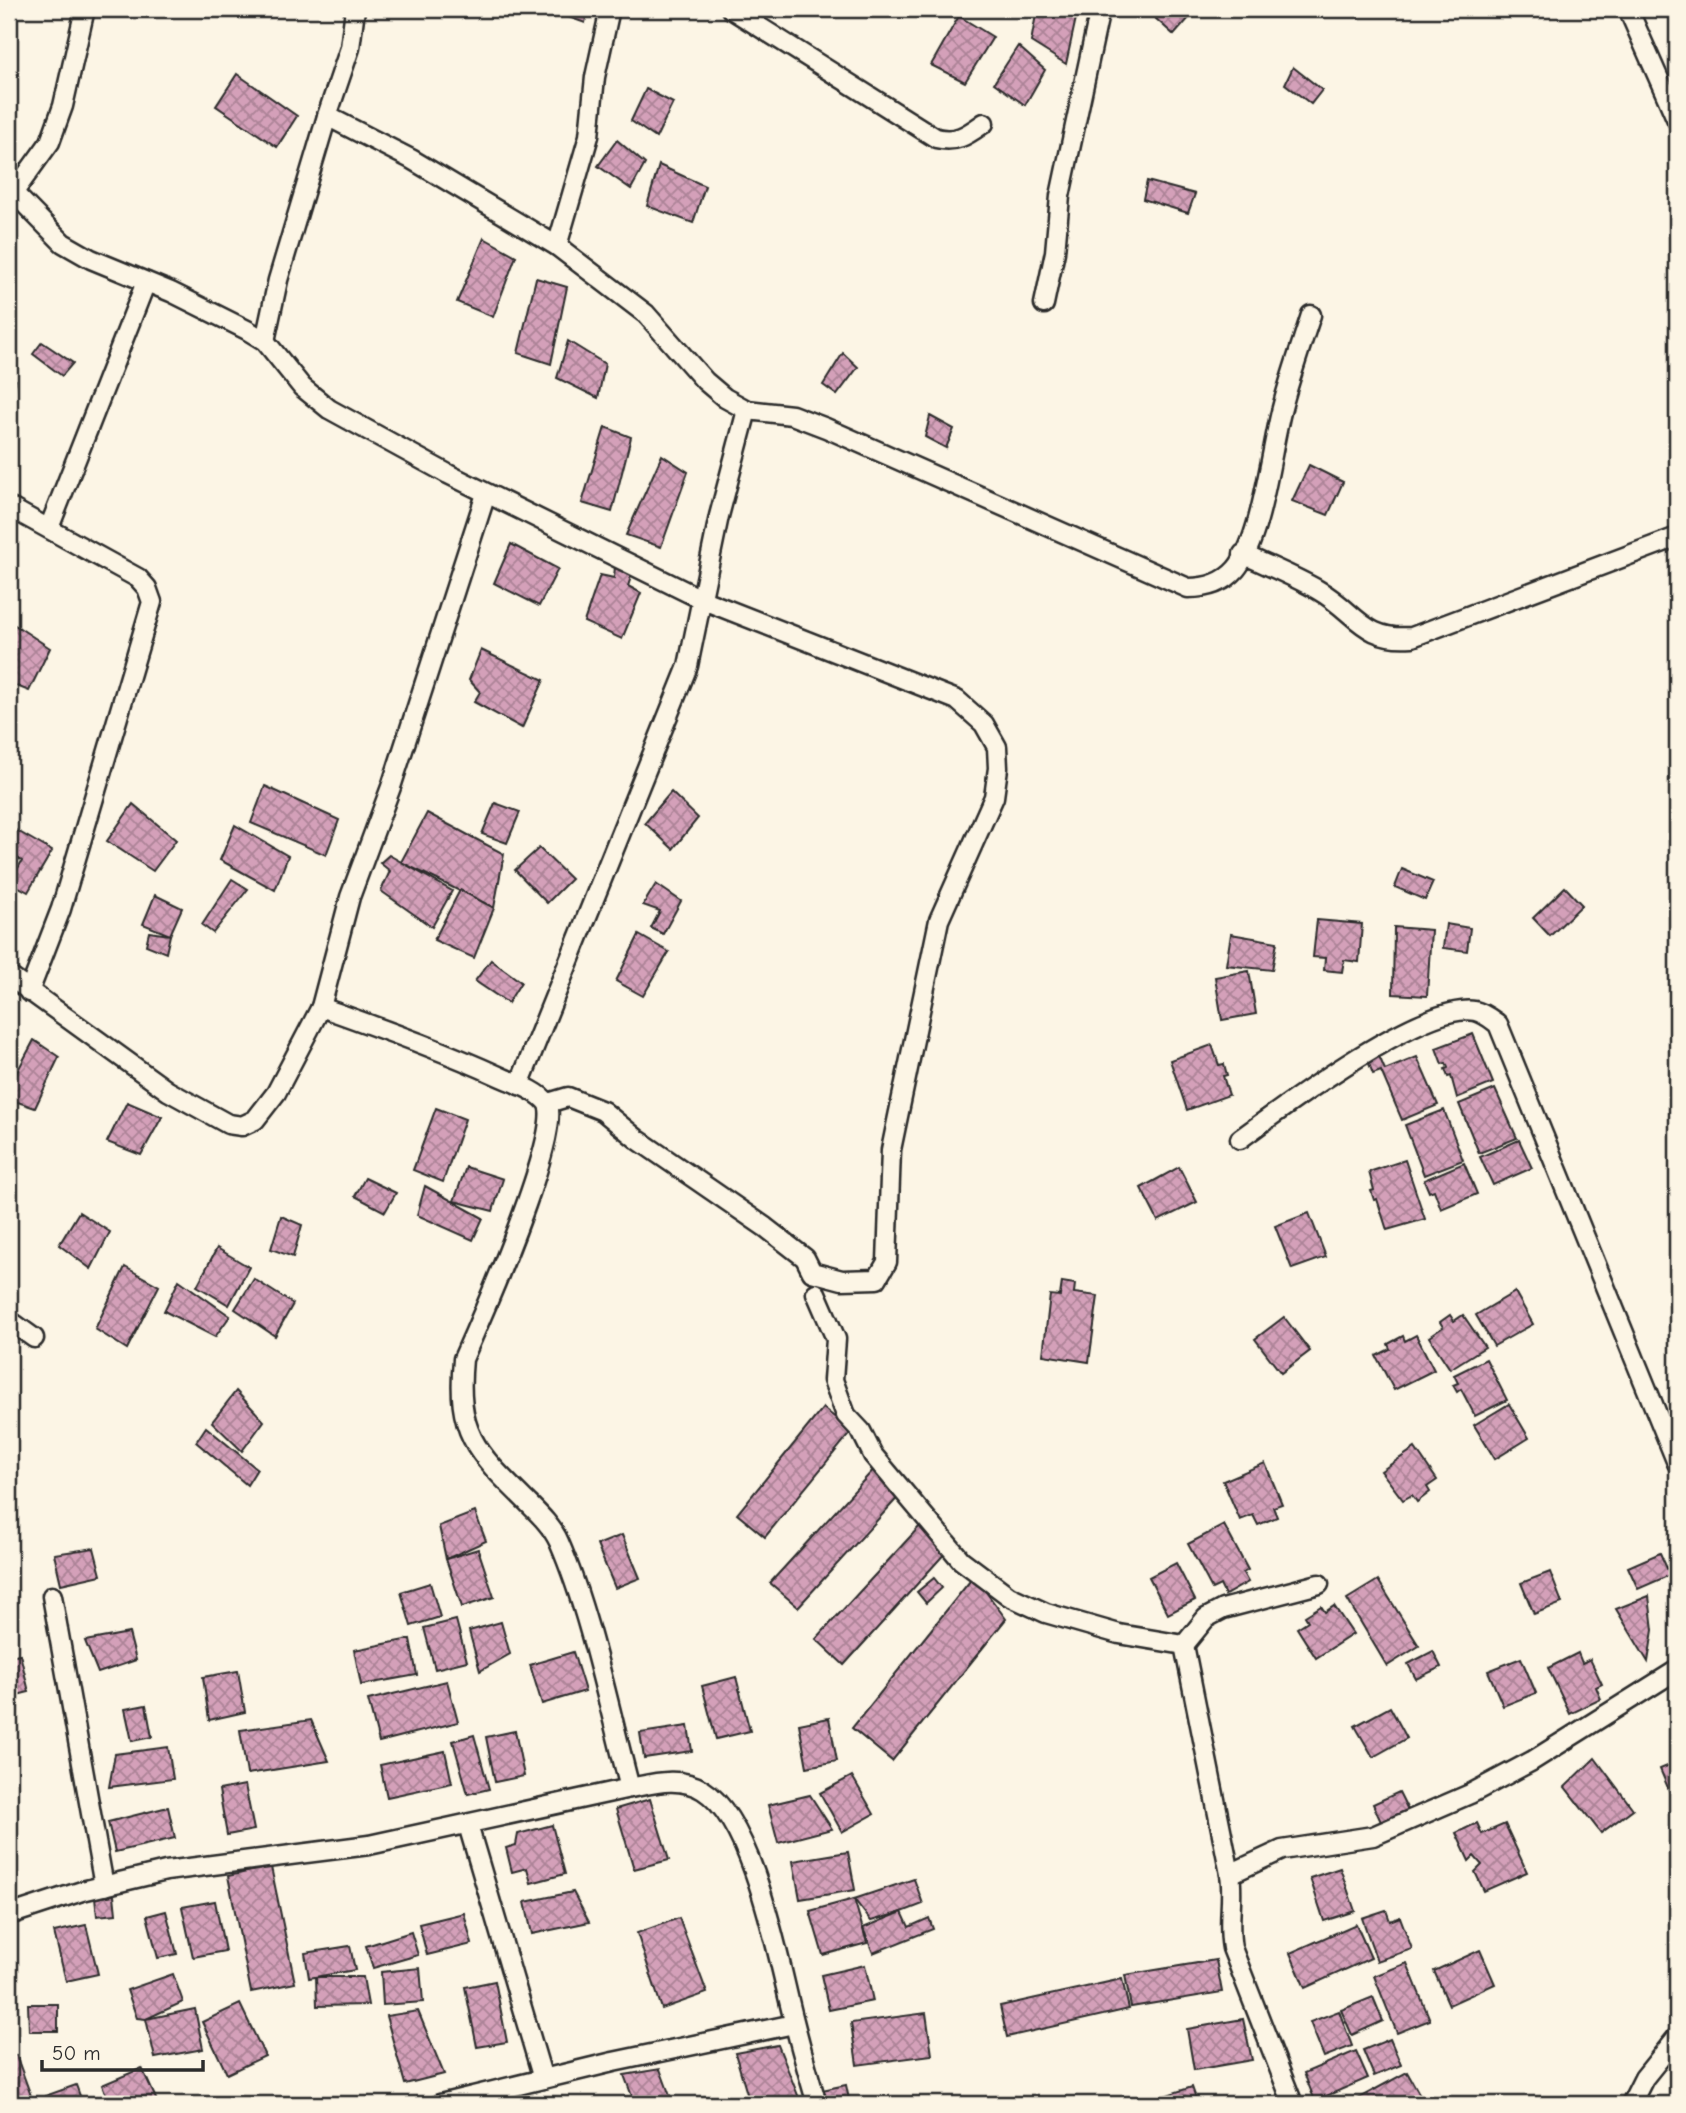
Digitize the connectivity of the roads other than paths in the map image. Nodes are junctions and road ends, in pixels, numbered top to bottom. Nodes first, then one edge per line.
1 (85, 9) edge
2 (355, 9) edge
3 (610, 9) edge
4 (731, 9) edge
5 (1100, 9) edge
6 (1628, 9) edge
7 (327, 116) junction
8 (1677, 120) edge
9 (984, 123) dead end
10 (12, 190) edge
11 (557, 246) junction
12 (146, 282) junction
13 (1044, 304) dead end
14 (1311, 315) dead end
15 (265, 341) junction
16 (747, 410) junction
17 (486, 494) junction
18 (9, 507) edge
19 (49, 528) junction
20 (1677, 537) edge
21 (1243, 554) junction
22 (703, 600) junction
23 (9, 976) edge
24 (29, 992) junction
25 (321, 1007) junction
26 (519, 1085) junction
27 (548, 1103) junction
28 (1240, 1139) dead end
29 (816, 1293) dead end
30 (9, 1320) edge
31 (34, 1338) dead end
32 (1677, 1463) edge
33 (1319, 1584) dead end
34 (52, 1596) dead end
35 (1184, 1645) junction
36 (1677, 1670) edge
37 (630, 1788) junction
38 (468, 1825) junction
39 (1230, 1874) junction
40 (104, 1886) junction
41 (9, 1915) edge
42 (794, 2024) junction
43 (1677, 2037) edge
44 (543, 2079) junction
45 (440, 2104) edge
46 (817, 2104) edge
47 (1293, 2104) edge
48 (1631, 2104) edge

1 - 10 street
2 - 7 street
3 - 11 street
4 - 9 street
5 - 13 street
6 - 8 street
7 - 11 street
7 - 15 street
10 - 12 street
11 - 16 street
12 - 15 street
12 - 19 street
14 - 21 street
15 - 17 street
16 - 21 street
16 - 22 street
17 - 22 street
17 - 25 street
18 - 19 street
19 - 24 street
20 - 21 street
22 - 26 street
22 - 27 street
23 - 24 street
24 - 25 street
25 - 26 street
26 - 27 street
27 - 37 street
28 - 32 street
29 - 35 street
30 - 31 street
33 - 35 street
34 - 40 street
35 - 39 street
36 - 39 street
37 - 38 street
37 - 42 street
38 - 40 street
38 - 44 street
39 - 47 street
40 - 41 street
42 - 44 street
42 - 46 street
43 - 48 street
44 - 45 street

